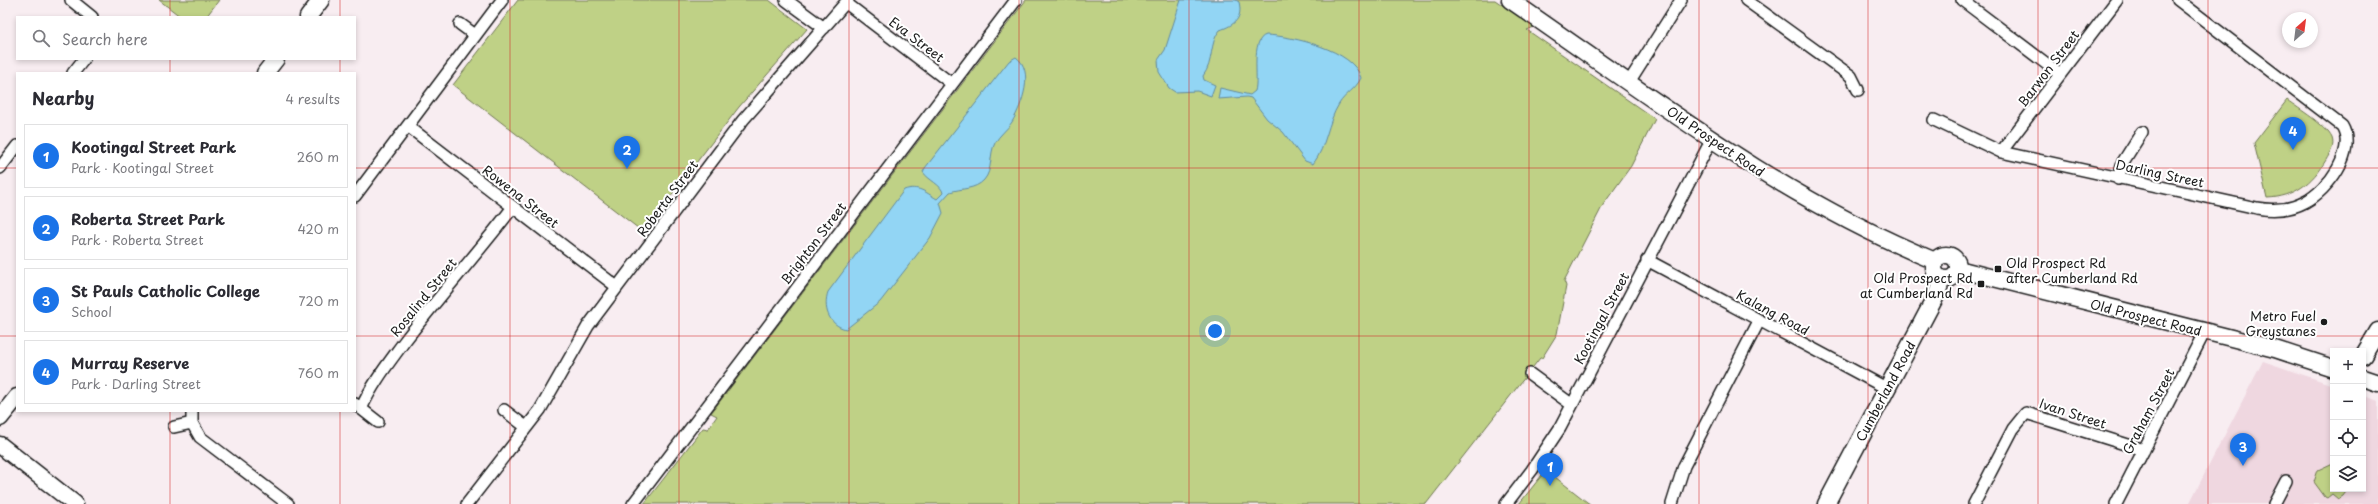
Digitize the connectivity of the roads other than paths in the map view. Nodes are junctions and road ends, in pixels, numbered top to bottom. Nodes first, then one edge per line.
1 (71, 0) edge
2 (321, 0) edge
3 (502, 0) edge
4 (786, 0) edge
5 (1016, 0) edge
6 (1510, 0) edge
7 (1681, 0) edge
8 (1746, 0) edge
9 (1962, 0) edge
10 (2117, 0) edge
11 (2178, 0) edge
12 (847, 1) edge
13 (91, 16) edge
14 (309, 16) edge
15 (460, 24) dead end
16 (824, 28) junction
17 (475, 35) junction
18 (83, 60) edge
19 (275, 60) edge
20 (74, 72) edge
21 (266, 72) edge
22 (2060, 74) junction
23 (1629, 82) junction
24 (952, 84) junction
25 (1858, 90) dead end
26 (1934, 120) dead end
27 (409, 127) junction
28 (2142, 132) dead end
29 (1712, 139) junction
30 (16, 147) edge
31 (2001, 152) junction
32 (0, 168) edge
33 (2118, 178) junction
34 (356, 195) edge
35 (513, 207) junction
36 (1647, 260) junction
37 (1935, 261) junction
38 (1958, 269) junction
39 (1942, 278) junction
40 (617, 287) junction
41 (1759, 321) junction
42 (2378, 331) edge
43 (2205, 332) junction
44 (2366, 351) edge
45 (2330, 367) edge
46 (1530, 374) dead end
47 (2366, 379) edge
48 (2378, 383) edge
49 (1886, 388) junction
50 (16, 398) edge
51 (1571, 404) junction
52 (358, 406) edge
53 (504, 410) dead end
54 (192, 412) edge
55 (0, 418) edge
56 (378, 422) dead end
57 (192, 423) junction
58 (174, 427) dead end
59 (526, 427) junction
60 (0, 445) edge
61 (2144, 450) junction
62 (2286, 481) dead end
63 (471, 503) edge
64 (75, 504) edge
65 (288, 504) edge
66 (633, 504) edge
67 (1506, 504) edge
68 (1672, 504) edge
69 (1826, 504) edge
70 (1974, 504) edge
71 (2116, 504) edge
72 (2274, 504) edge

1 - 13 street
2 - 14 main road
3 - 17 street
4 - 16 street
5 - 24 street, Brighton Street
6 - 23 main road, Old Prospect Road
7 - 23 street
8 - 25 street
9 - 22 street
10 - 22 street, Barwon Street
11 - 33 street, Darling Street
12 - 16 street, Roberta Street
12 - 24 street, Eva Street
15 - 17 street
16 - 40 street, Roberta Street
17 - 27 street
18 - 20 street
19 - 21 main road
22 - 31 street, Barwon Street
23 - 29 main road, Old Prospect Road
24 - 66 street, Brighton Street
26 - 31 street, Darling Street
27 - 34 street
27 - 35 street, Rowena Street
28 - 33 street
29 - 36 street, Kootingal Street
29 - 37 main road, Old Prospect Road
30 - 32 street
31 - 33 street, Darling Street
35 - 40 street, Rowena Street
35 - 52 street, Rosalind Street
36 - 41 street, Kalang Road
36 - 51 street, Kootingal Street
37 - 38 main road
37 - 39 main road
38 - 39 main road
38 - 43 main road, Old Prospect Road
39 - 49 main road, Cumberland Road
40 - 59 street, Roberta Street
41 - 49 street, Kalang Road
41 - 68 street
42 - 44 main road
43 - 45 main road, Old Prospect Road
43 - 61 street, Graham Street
46 - 51 street
47 - 48 main road
49 - 69 main road, Cumberland Road
50 - 55 main road
51 - 67 street, Kootingal Street
52 - 56 street, Rosalind Street
53 - 59 street
54 - 57 street
57 - 58 street
57 - 65 street
59 - 63 street, Roberta Street
60 - 64 main road
61 - 70 street, Ivan Street
61 - 71 street, Graham Street
62 - 72 street

